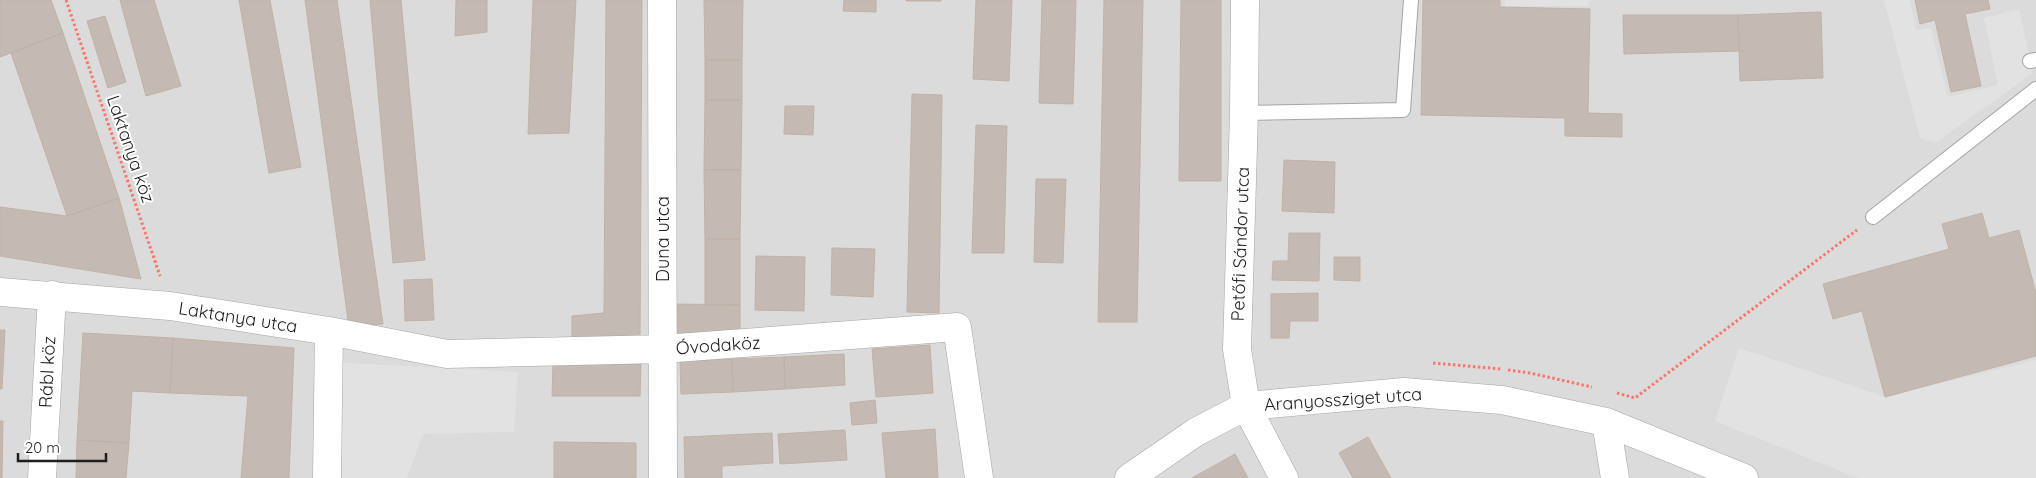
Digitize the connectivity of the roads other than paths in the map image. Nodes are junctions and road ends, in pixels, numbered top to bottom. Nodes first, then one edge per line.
1 (662, 0) edge
2 (1245, 0) edge
3 (1411, 0) edge
4 (2036, 90) edge
5 (1244, 113) junction
6 (1873, 217) road end
7 (0, 292) edge
8 (52, 295) junction
9 (329, 331) junction
10 (663, 349) junction
11 (1246, 406) junction
12 (1606, 422) junction
13 (42, 478) edge
14 (327, 478) edge
15 (663, 478) edge
16 (979, 478) edge
17 (1129, 478) edge
18 (1284, 478) edge
19 (1615, 478) edge
20 (1744, 478) edge

1 - 10 street, Duna utca
2 - 5 street, Petőfi Sándor utca
3 - 5 lane
4 - 6 lane
5 - 11 street, Petőfi Sándor utca
7 - 8 street, Laktanya utca
8 - 9 street, Laktanya utca
8 - 13 street, Rábl köz
9 - 10 street, Óvodaköz
9 - 14 street
10 - 15 street, Duna utca
10 - 16 street, Óvodaköz
11 - 12 street, Aranyossziget utca
11 - 17 street, Aranyossziget utca
11 - 18 street, Petőfi Sándor utca
12 - 19 street
12 - 20 street, Aranyossziget utca

